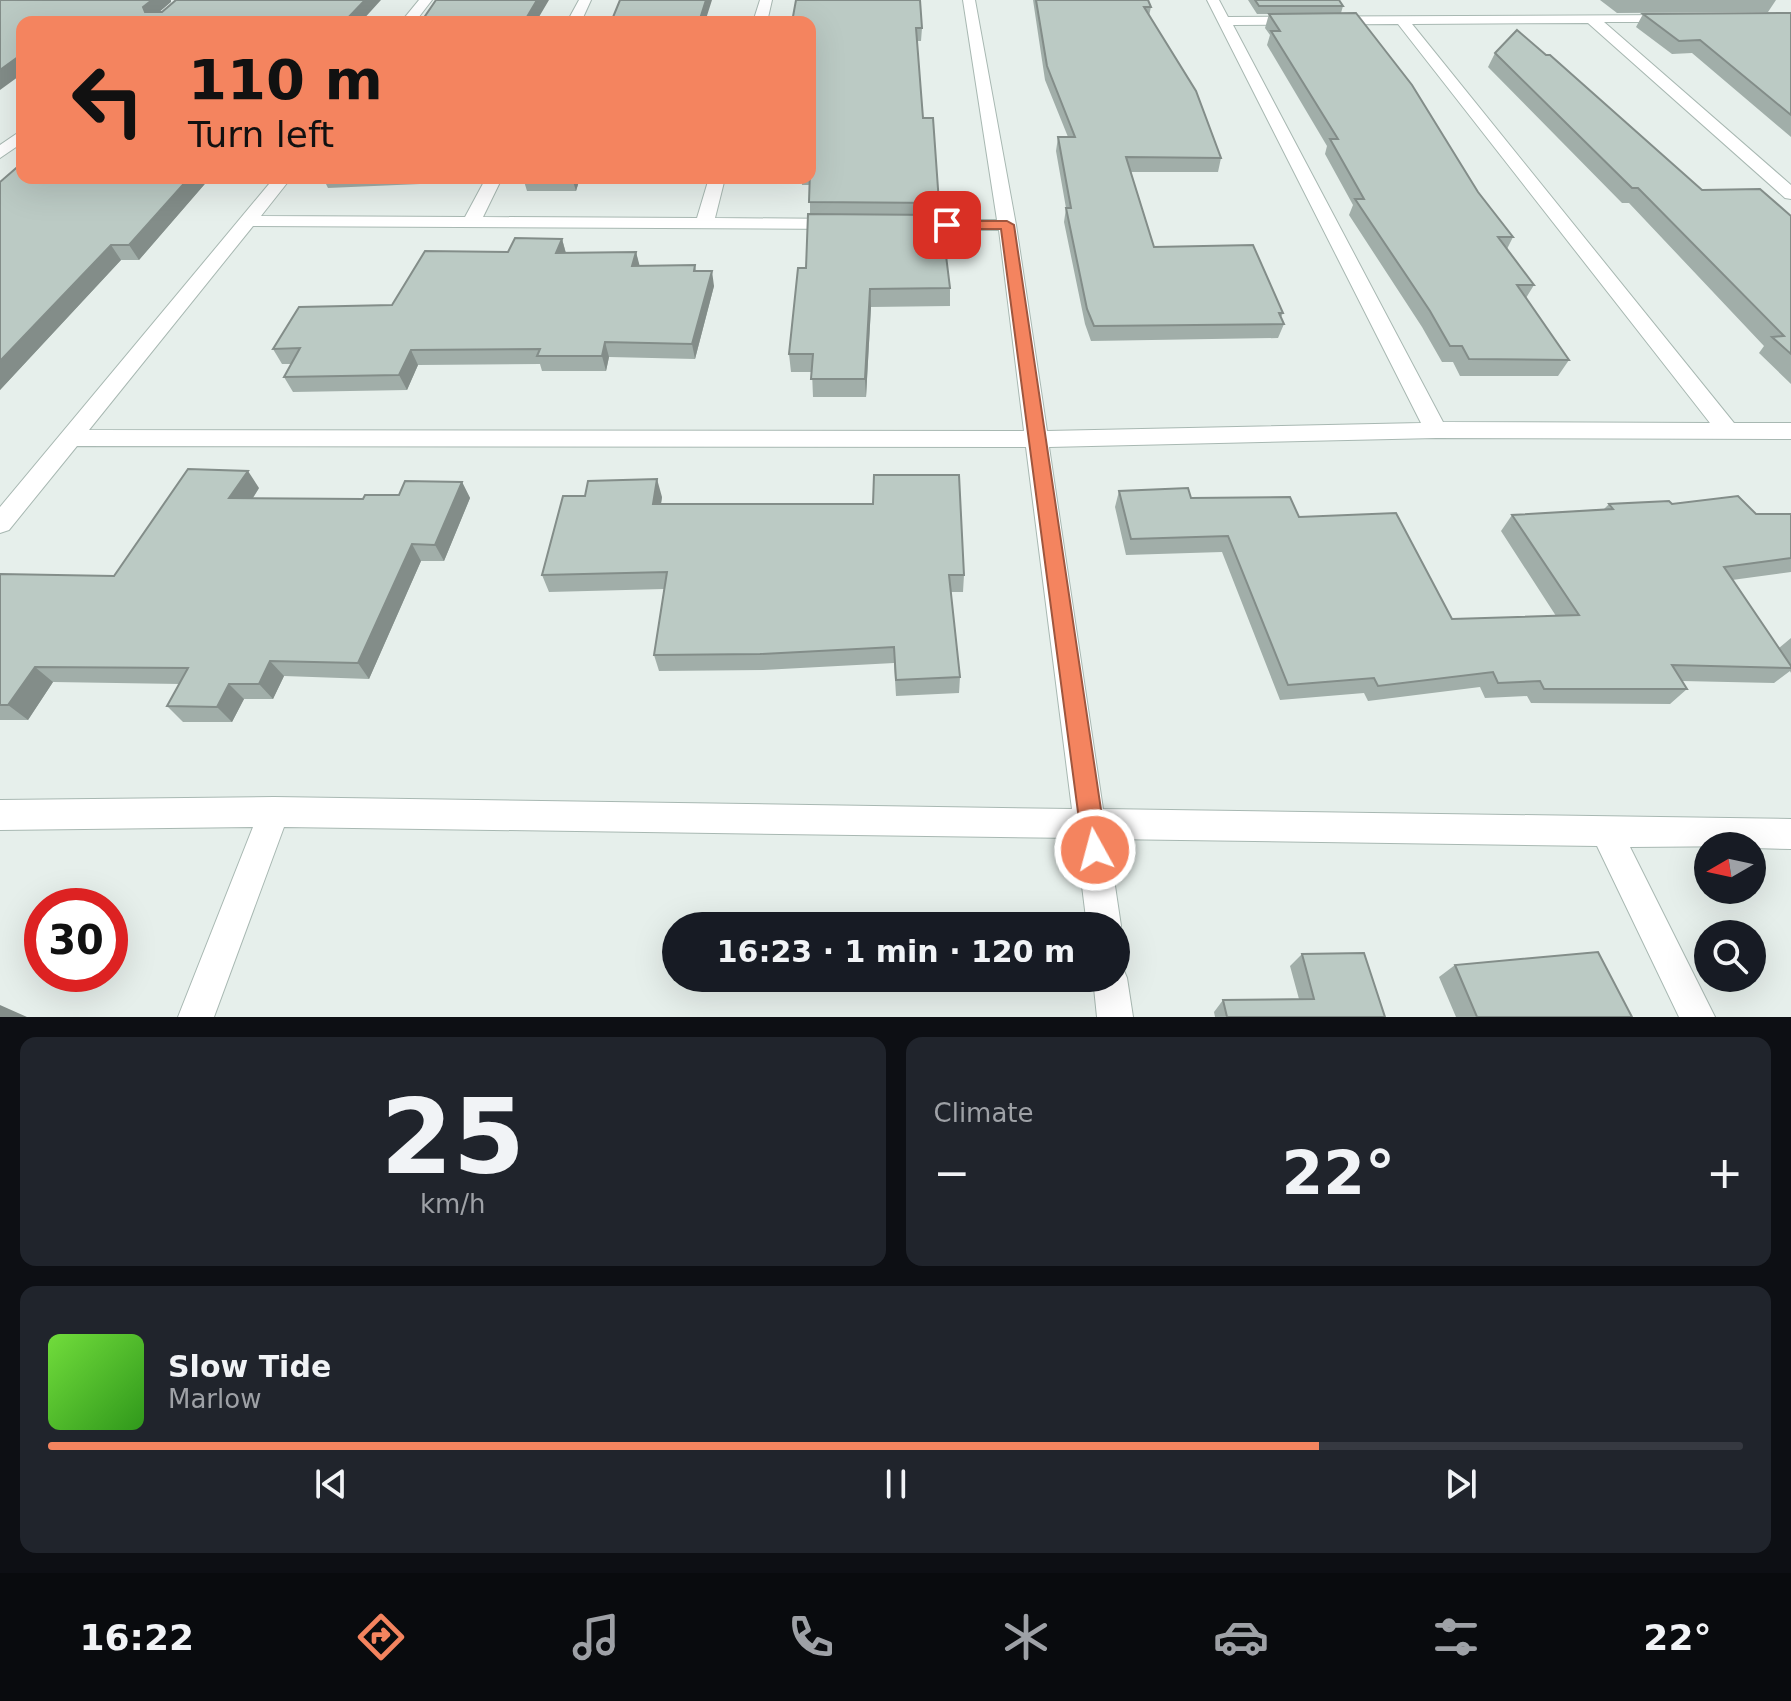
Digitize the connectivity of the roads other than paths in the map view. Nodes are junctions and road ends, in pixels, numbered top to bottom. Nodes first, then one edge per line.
1 (426, 0) edge
2 (969, 0) edge
3 (1213, 0) edge
4 (413, 16) edge
5 (1591, 18) junction
6 (1683, 18) edge
7 (1402, 20) junction
8 (1224, 21) junction
9 (16, 140) edge
10 (0, 153) edge
11 (278, 184) edge
12 (491, 184) edge
13 (715, 184) edge
14 (1791, 194) edge
15 (248, 221) junction
16 (471, 223) junction
17 (704, 224) junction
18 (864, 224) edge
19 (896, 224) edge
20 (1007, 225) junction
21 (1436, 430) junction
22 (1728, 431) junction
23 (1791, 431) edge
24 (71, 438) junction
25 (1037, 439) junction
26 (0, 524) edge
27 (274, 812) junction
28 (0, 815) edge
29 (1092, 824) junction
30 (1607, 833) junction
31 (1791, 834) edge
32 (1102, 912) edge
33 (1112, 992) edge
34 (196, 1017) edge
35 (1115, 1017) edge
36 (1697, 1017) edge

1 - 4 street
2 - 20 street
3 - 8 street
5 - 6 street
5 - 7 street
5 - 14 street
7 - 8 street
7 - 22 street
8 - 21 street
9 - 10 street
11 - 15 street
12 - 16 street
13 - 17 street
15 - 16 street
15 - 24 street
16 - 17 street
17 - 18 street
19 - 20 street
20 - 25 street
21 - 22 street
21 - 25 street
22 - 23 street
24 - 25 street
24 - 26 street
25 - 29 street
27 - 28 street
27 - 29 street
27 - 34 street
29 - 30 street
29 - 32 street
30 - 31 street
30 - 36 street
33 - 35 street

